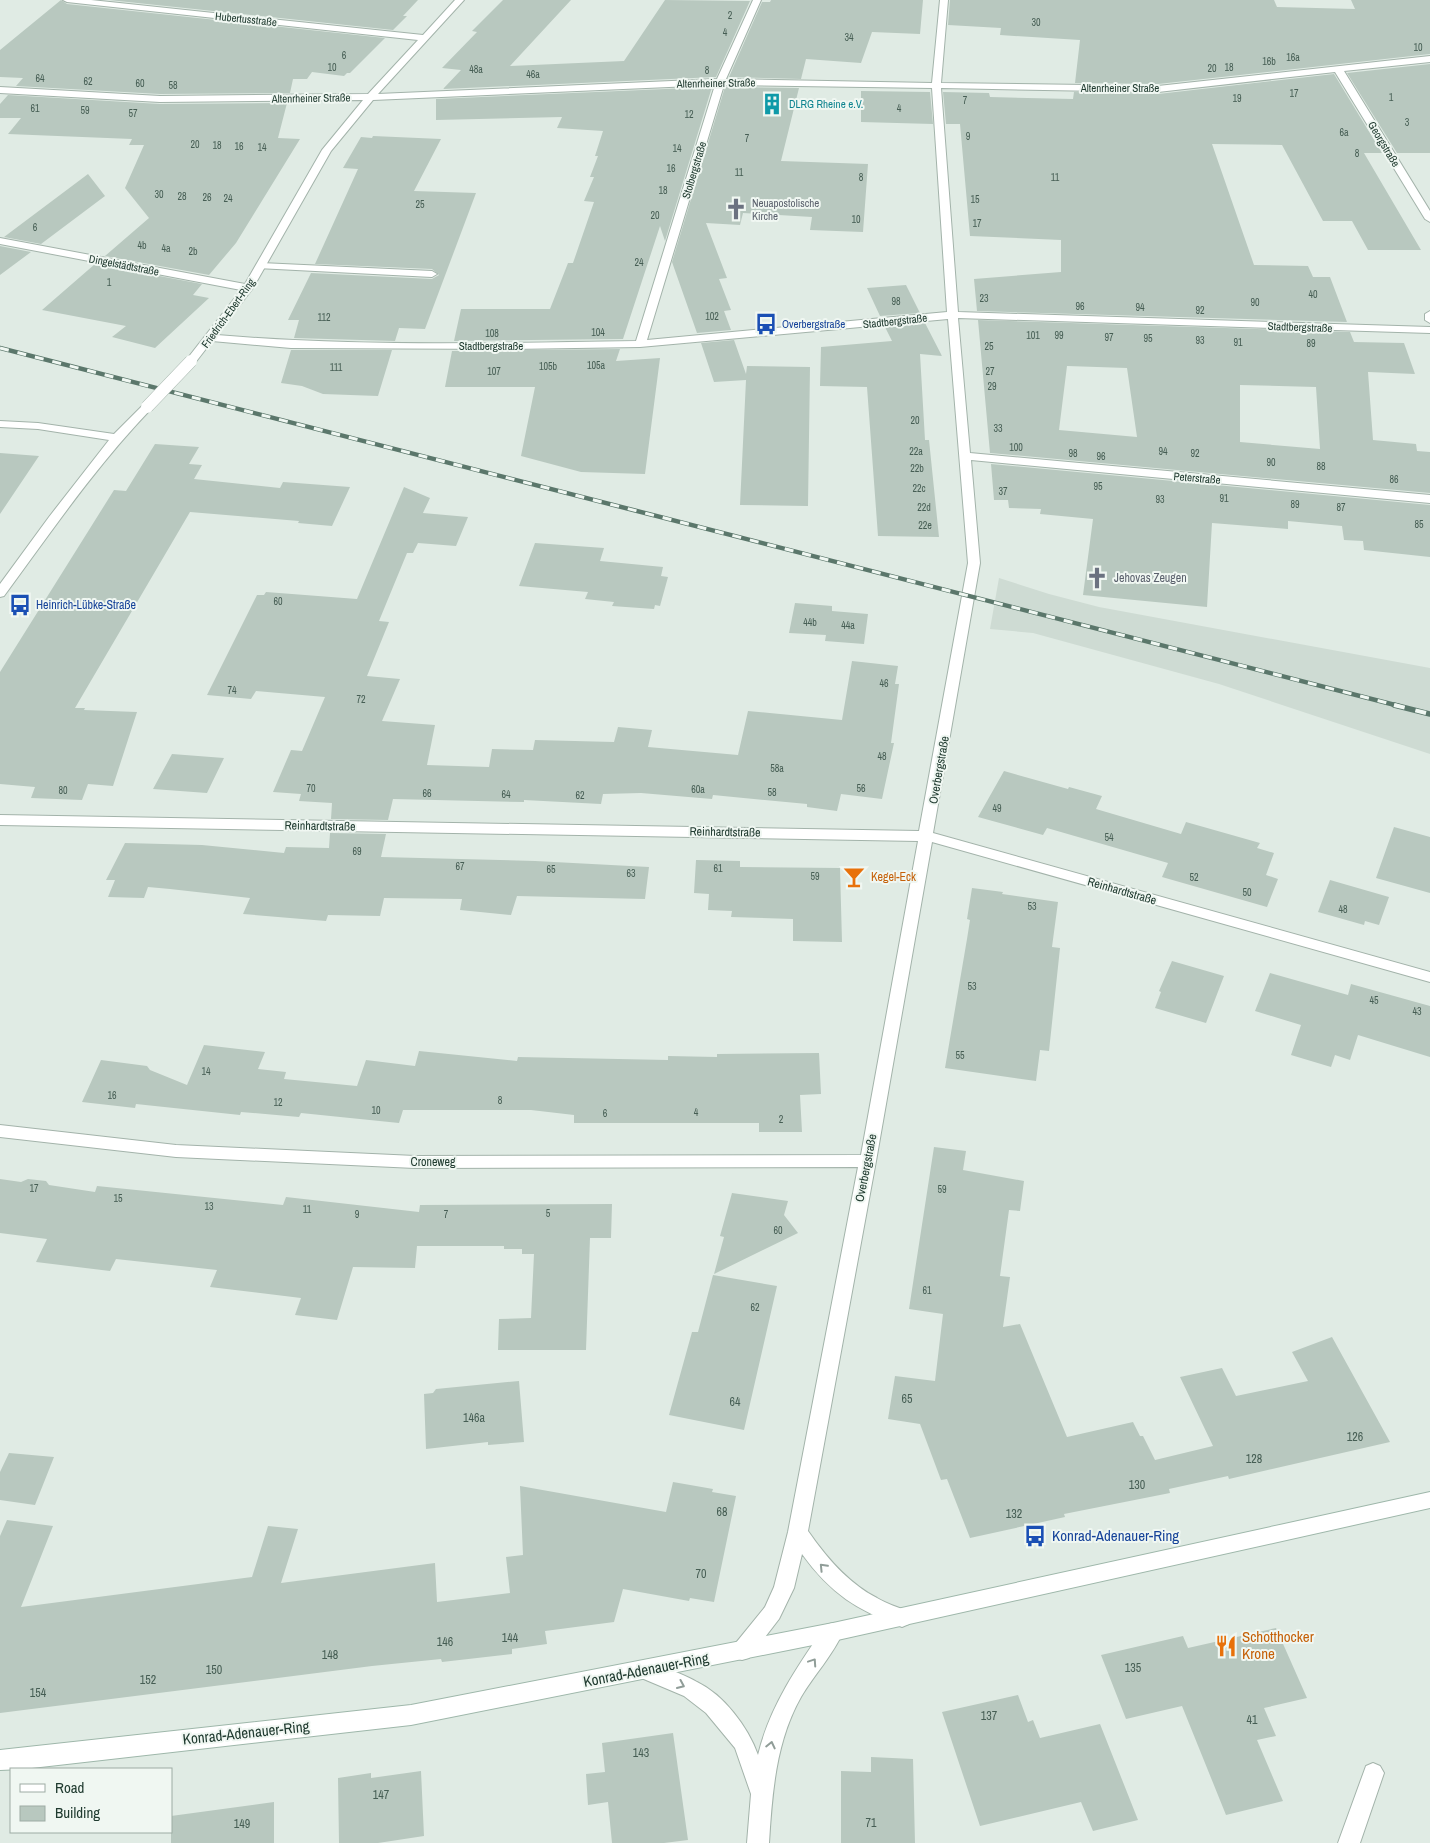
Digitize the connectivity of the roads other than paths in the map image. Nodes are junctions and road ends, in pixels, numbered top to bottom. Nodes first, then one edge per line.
1 (66, 0) edge
2 (460, 0) edge
3 (757, 0) edge
4 (944, 0) edge
5 (425, 38) junction
6 (1430, 59) edge
7 (1338, 69) junction
8 (720, 82) junction
9 (936, 85) junction
10 (0, 90) edge
11 (370, 97) junction
12 (1430, 219) edge
13 (0, 241) edge
14 (261, 266) junction
15 (432, 274) dead end
16 (248, 288) junction
17 (1430, 314) edge
18 (953, 315) junction
19 (1430, 320) edge
20 (1430, 330) edge
21 (211, 338) junction
22 (640, 344) junction
23 (0, 424) edge
24 (117, 438) junction
25 (964, 456) junction
26 (1430, 500) edge
27 (0, 593) edge
28 (0, 820) edge
29 (927, 836) junction
30 (1430, 977) edge
31 (0, 1132) edge
32 (868, 1161) junction
33 (1430, 1500) edge
34 (798, 1532) junction
35 (902, 1618) junction
36 (833, 1632) junction
37 (742, 1651) junction
38 (646, 1670) junction
39 (0, 1760) edge
40 (1372, 1773) dead end
41 (760, 1792) junction
42 (758, 1843) edge
43 (1348, 1843) edge

1 - 5 street, Hubertusstraße
2 - 5 street, Friedrich-Ebert-Ring
3 - 8 street, Stolbergstraße
4 - 9 street, Overbergstraße
5 - 11 street, Friedrich-Ebert-Ring
6 - 7 street, Altenrheiner Straße
7 - 9 street, Altenrheiner Straße
7 - 12 street, Georgstraße
8 - 9 street, Altenrheiner Straße
8 - 11 street, Altenrheiner Straße
8 - 22 street, Stolbergstraße
9 - 18 street, Overbergstraße
10 - 11 street, Altenrheiner Straße
11 - 14 street, Friedrich-Ebert-Ring
13 - 16 street, Dingelstädtstraße
14 - 15 street
14 - 16 street, Friedrich-Ebert-Ring
16 - 21 street, Friedrich-Ebert-Ring
17 - 19 street
18 - 20 street, Stadtbergstraße
18 - 22 street, Stadtbergstraße
18 - 25 street, Overbergstraße
21 - 22 street, Stadtbergstraße
21 - 24 street, Friedrich-Ebert-Ring, bridge
23 - 24 street
24 - 27 street, Friedrich-Ebert-Ring
25 - 26 street, Peterstraße
25 - 29 street, Overbergstraße
28 - 29 street, Reinhardtstraße
29 - 30 street, Reinhardtstraße
29 - 32 street, Overbergstraße
31 - 32 street, Croneweg
32 - 34 street, Overbergstraße
33 - 35 street, Konrad-Adenauer-Ring
35 -> 34 street
34 - 37 street, Overbergstraße
35 - 36 street, Konrad-Adenauer-Ring
36 - 37 street, Konrad-Adenauer-Ring
41 -> 36 street
37 - 38 street, Konrad-Adenauer-Ring
38 - 39 street, Konrad-Adenauer-Ring
38 -> 41 street
40 - 43 street
41 - 42 street

